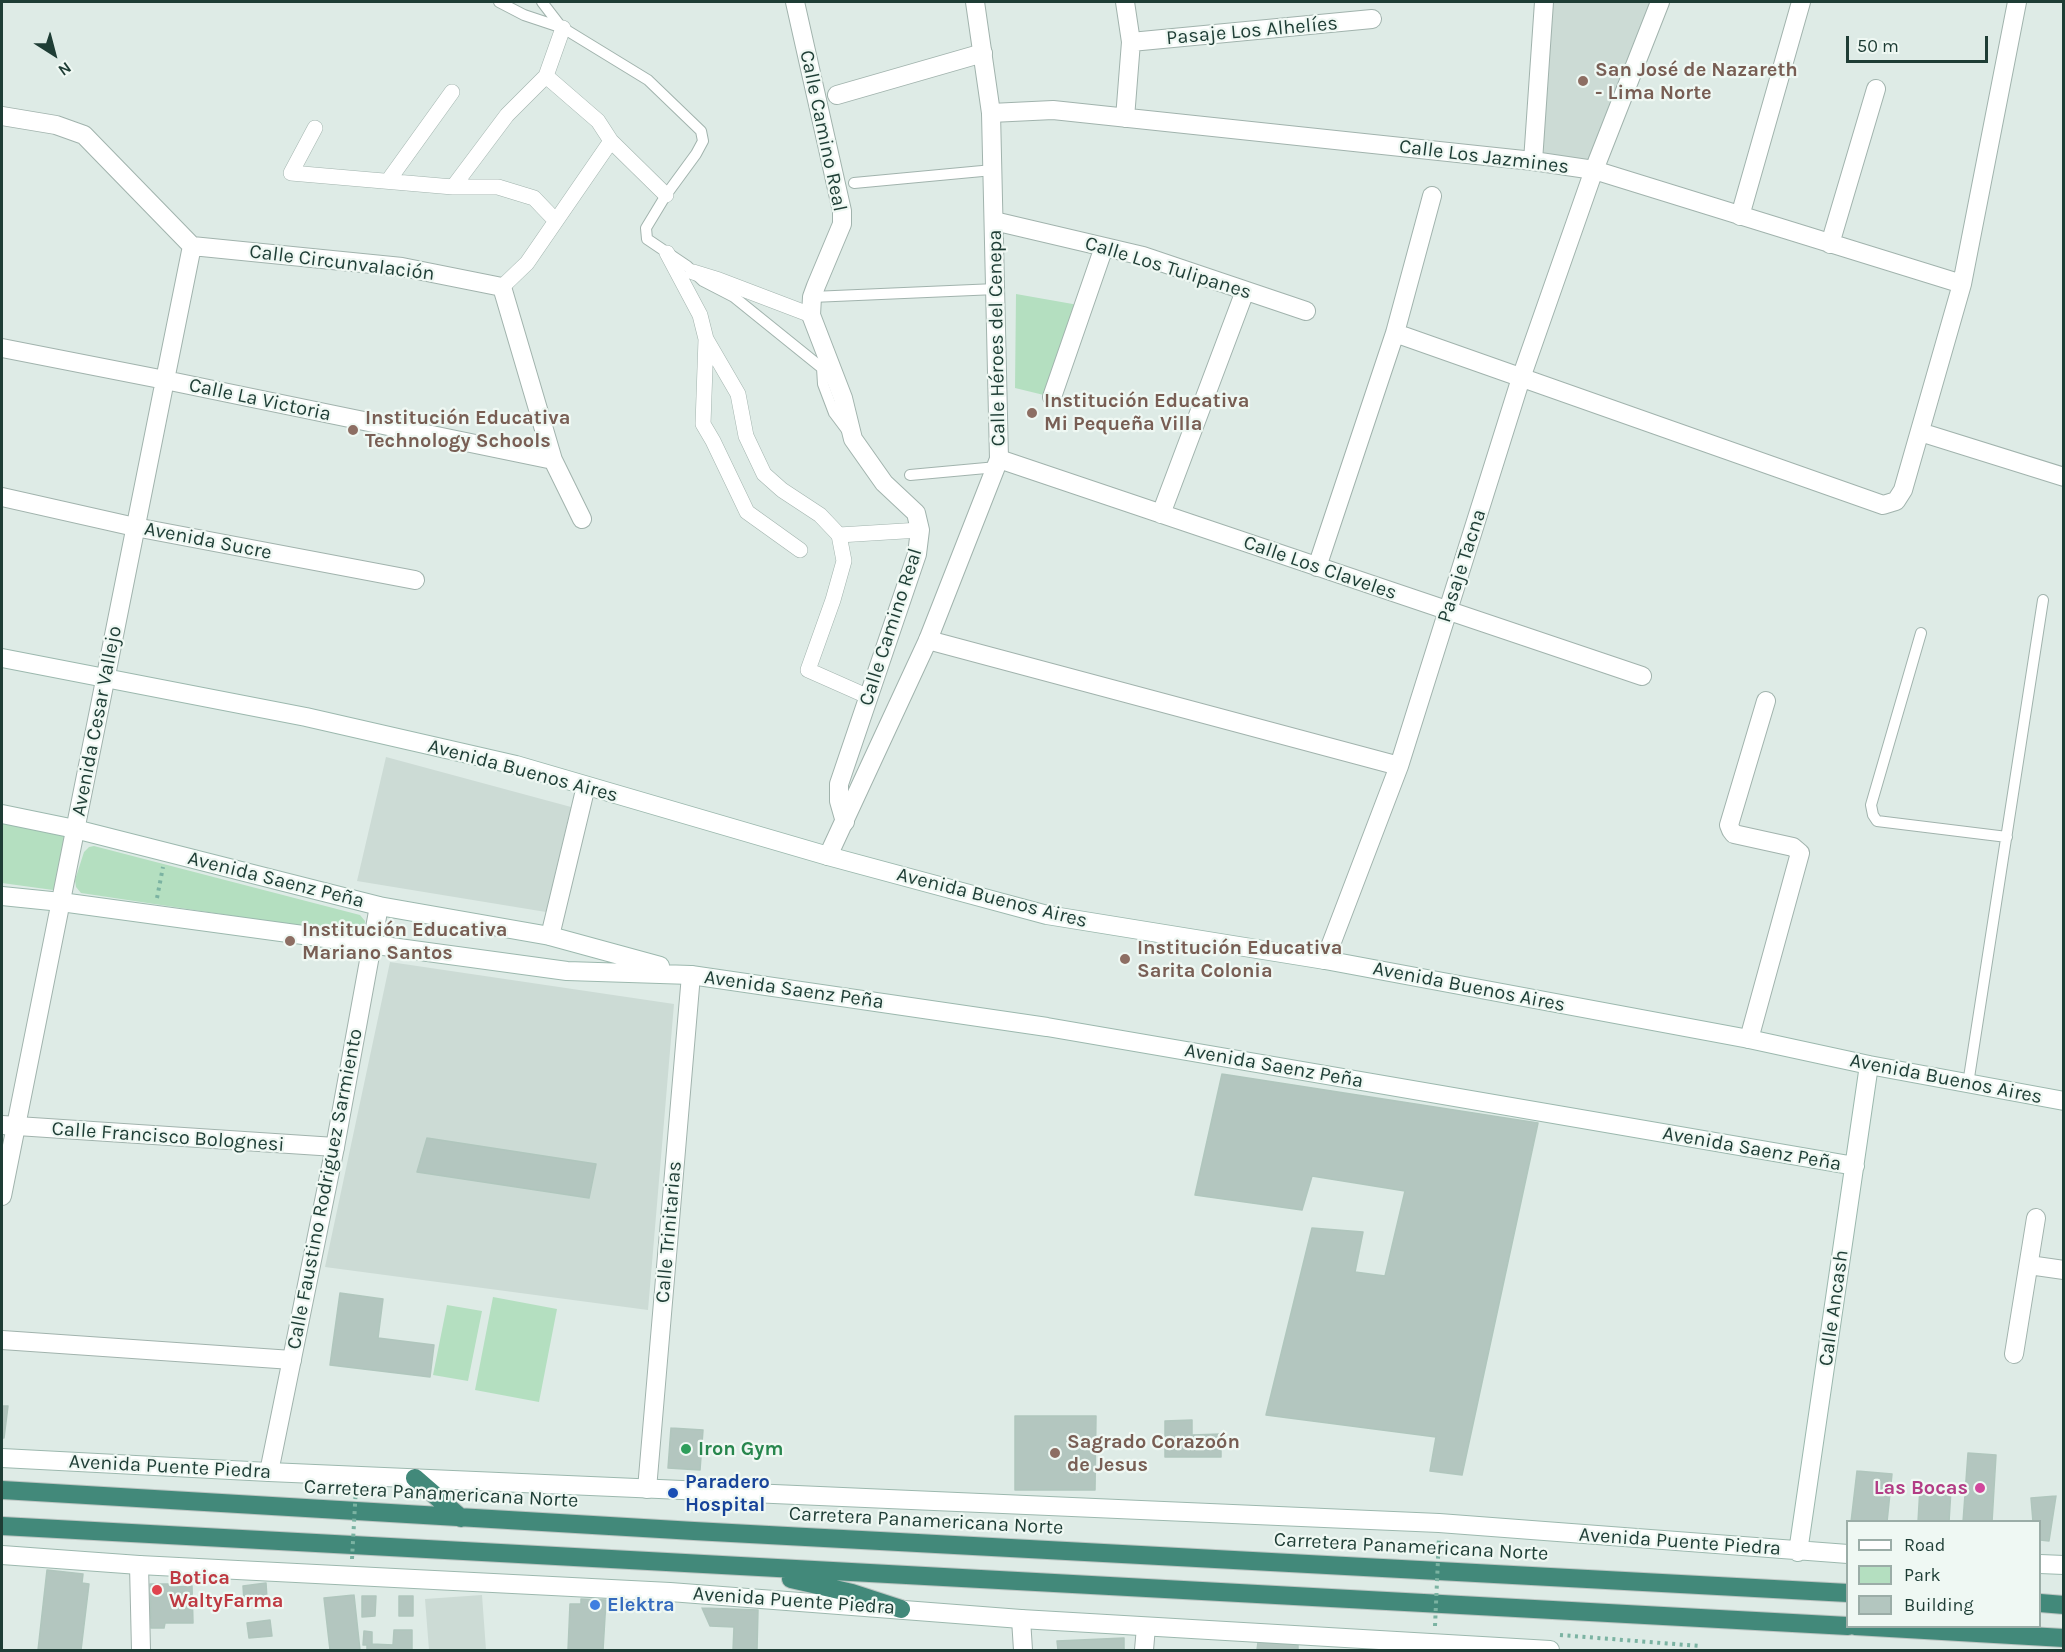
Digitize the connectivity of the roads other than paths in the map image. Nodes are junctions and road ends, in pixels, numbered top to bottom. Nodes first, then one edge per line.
1 (499, 2) edge
2 (542, 2) edge
3 (795, 2) edge
4 (975, 2) edge
5 (1125, 2) edge
6 (1544, 2) edge
7 (1660, 2) edge
8 (1801, 2) edge
9 (2017, 2) edge
10 (1372, 19) dead end
11 (563, 28) junction
12 (1131, 42) junction
13 (983, 52) junction
14 (546, 76) junction
15 (1876, 89) dead end
16 (452, 92) dead end
17 (837, 95) dead end
18 (991, 113) junction
19 (2, 116) edge
20 (1125, 118) junction
21 (315, 128) dead end
22 (611, 141) junction
23 (1533, 161) junction
24 (993, 170) junction
25 (1594, 170) junction
26 (388, 181) junction
27 (854, 183) dead end
28 (453, 187) junction
29 (666, 195) junction
30 (1432, 196) dead end
31 (1740, 216) junction
32 (555, 220) junction
33 (994, 221) junction
34 (1830, 244) junction
35 (192, 246) junction
36 (1104, 247) junction
37 (667, 253) junction
38 (693, 272) junction
39 (1962, 284) junction
40 (502, 288) junction
41 (996, 288) junction
42 (1245, 291) junction
43 (812, 306) junction
44 (1306, 311) dead end
45 (1395, 333) junction
46 (706, 339) junction
47 (2, 348) edge
48 (1521, 378) junction
49 (165, 380) junction
50 (1052, 397) dead end
51 (1920, 432) junction
52 (853, 440) junction
53 (553, 460) junction
54 (998, 463) junction
55 (910, 475) dead end
56 (2064, 477) edge
57 (2, 497) edge
58 (1161, 514) junction
59 (582, 519) dead end
60 (135, 527) junction
61 (920, 530) junction
62 (839, 536) junction
63 (800, 550) dead end
64 (1317, 567) junction
65 (415, 580) dead end
66 (2043, 600) dead end
67 (1448, 612) junction
68 (1921, 633) dead end
69 (928, 640) junction
70 (2, 658) edge
71 (1642, 676) dead end
72 (105, 679) junction
73 (869, 697) junction
74 (1766, 701) dead end
75 (1399, 766) junction
76 (586, 786) junction
77 (2, 814) edge
78 (844, 822) junction
79 (75, 829) junction
80 (2007, 837) junction
81 (828, 856) junction
82 (2, 896) edge
83 (61, 902) junction
84 (379, 906) junction
85 (550, 936) junction
86 (372, 944) junction
87 (1325, 960) junction
88 (691, 975) junction
89 (1749, 1039) junction
90 (1869, 1065) junction
91 (1968, 1084) junction
92 (2064, 1101) edge
93 (8, 1126) edge
94 (335, 1147) junction
95 (1855, 1166) junction
96 (2, 1197) edge
97 (2036, 1218) dead end
98 (2029, 1264) junction
99 (2064, 1270) edge
100 (2, 1340) edge
101 (2014, 1354) dead end
102 (292, 1360) junction
103 (2, 1458) edge
104 (269, 1472) junction
105 (415, 1478) junction
106 (647, 1489) junction
107 (2, 1490) edge
108 (461, 1518) junction
109 (2, 1527) edge
110 (1798, 1552) junction
111 (1846, 1554) edge
112 (2, 1555) edge
113 (2041, 1563) edge
114 (139, 1565) junction
115 (2064, 1565) edge
116 (742, 1568) junction
117 (1846, 1593) edge
118 (2041, 1604) edge
119 (2064, 1605) edge
120 (901, 1609) junction
121 (1021, 1619) junction
122 (1846, 1626) edge
123 (1146, 1627) junction
124 (1890, 1628) edge
125 (2064, 1638) edge
126 (1550, 1643) edge
127 (141, 1650) edge
128 (1023, 1650) edge
129 (1144, 1650) edge

1 - 11 lane
2 - 11 lane
3 - 43 street, Calle Camino Real
4 - 13 street, Calle Héroes del Cenepa
5 - 12 street
6 - 23 street
7 - 25 street, Pasaje Tacna
8 - 31 street
9 - 39 street
10 - 12 street, Pasaje Los Alhelíes
11 - 14 street
11 - 29 lane
12 - 20 street
13 - 17 street
13 - 18 street, Calle Héroes del Cenepa
14 - 22 street
14 - 28 street
15 - 34 street
16 - 26 street
18 - 20 street, Calle Los Jazmines
18 - 24 street, Calle Héroes del Cenepa
19 - 35 street
20 - 23 street, Calle Los Jazmines
21 - 26 street
22 - 29 street
22 - 32 street
23 - 25 street, Calle Los Jazmines
24 - 27 lane
24 - 33 street, Calle Héroes del Cenepa
25 - 31 street, Calle Los Jazmines
25 - 48 street, Pasaje Tacna
26 - 28 street
28 - 32 street
29 - 37 lane
30 - 45 street
31 - 34 street, Calle Los Jazmines
32 - 40 street
33 - 36 street, Calle Los Tulipanes
33 - 41 street, Calle Héroes del Cenepa
34 - 39 street, Calle Los Jazmines
35 - 40 street, Calle Circunvalación
35 - 49 street, Avenida Cesar Vallejo
36 - 42 street, Calle Los Tulipanes
36 - 50 street
37 - 38 lane
37 - 46 street
38 - 43 street
38 - 52 lane
39 - 51 street
40 - 53 street
41 - 43 lane
41 - 54 street, Calle Héroes del Cenepa
42 - 44 street, Calle Los Tulipanes
42 - 58 street
43 - 52 street, Calle Camino Real
45 - 48 street
45 - 64 street
46 - 62 street
46 - 63 street
47 - 49 street, Calle La Victoria
48 - 51 street
48 - 67 street, Pasaje Tacna
49 - 53 street, Calle La Victoria
49 - 60 street, Avenida Cesar Vallejo
51 - 56 street
52 - 61 street, Calle Camino Real
53 - 59 street
54 - 55 lane
54 - 58 street, Calle Los Claveles
54 - 69 street, Calle Héroes del Cenepa
57 - 60 street, Avenida Sucre
58 - 64 street, Calle Los Claveles
60 - 65 street, Avenida Sucre
60 - 72 street, Avenida Cesar Vallejo
61 - 62 street
61 - 73 street, Calle Camino Real
62 - 73 street
64 - 67 street, Calle Los Claveles
66 - 80 lane
67 - 71 street, Calle Los Claveles
67 - 75 street, Pasaje Tacna
68 - 80 lane
69 - 75 street
69 - 78 street, Calle Héroes del Cenepa
70 - 72 street, Avenida Buenos Aires
72 - 76 street, Avenida Buenos Aires
72 - 79 street, Avenida Cesar Vallejo
73 - 78 street, Calle Camino Real
74 - 89 street
75 - 87 street, Pasaje Tacna
76 - 81 street, Avenida Buenos Aires
76 - 85 street
77 - 79 street, Avenida Saenz Peña
78 - 81 street, Calle Héroes del Cenepa
79 - 83 street, Avenida Cesar Vallejo
79 - 84 street, Avenida Saenz Peña
80 - 91 lane
81 - 87 street, Avenida Buenos Aires
82 - 83 street, Avenida Saenz Peña
83 - 86 street, Avenida Saenz Peña
83 - 93 street, Avenida Cesar Vallejo
84 - 85 street, Avenida Saenz Peña
84 - 86 street, Calle Faustino Rodriguez Sarmiento
85 - 88 street, Avenida Saenz Peña
86 - 88 street, Avenida Saenz Peña
86 - 94 street, Calle Faustino Rodriguez Sarmiento
87 - 89 street, Avenida Buenos Aires
88 - 95 street, Avenida Saenz Peña
88 - 106 street, Calle Trinitarias
89 - 90 street, Avenida Buenos Aires
90 - 91 street, Avenida Buenos Aires
90 - 95 street, Calle Ancash
91 - 92 street, Avenida Buenos Aires
93 - 94 street, Calle Francisco Bolognesi
93 - 96 street, Avenida Cesar Vallejo
94 - 102 street, Calle Faustino Rodriguez Sarmiento
95 - 110 street, Calle Ancash
97 - 98 street
98 - 99 street
98 - 101 street
100 - 102 street
102 - 104 street, Calle Faustino Rodriguez Sarmiento
103 - 104 street, Avenida Puente Piedra
104 - 105 street, Avenida Puente Piedra
105 - 106 street, Avenida Puente Piedra
105 - 108 highway
106 - 110 street, Avenida Puente Piedra
107 - 108 highway, Carretera Panamericana Norte
108 - 117 highway, Carretera Panamericana Norte
109 - 116 highway
110 - 111 street, Avenida Puente Piedra
112 - 114 street, Avenida Puente Piedra
113 - 115 street
114 - 120 street, Avenida Puente Piedra
114 - 127 street
116 - 120 highway
116 - 122 highway
118 - 119 highway
120 - 121 street, Avenida Puente Piedra
121 - 123 street, Avenida Puente Piedra
121 - 128 street
123 - 126 street, Avenida Puente Piedra
123 - 129 street
124 - 125 highway

